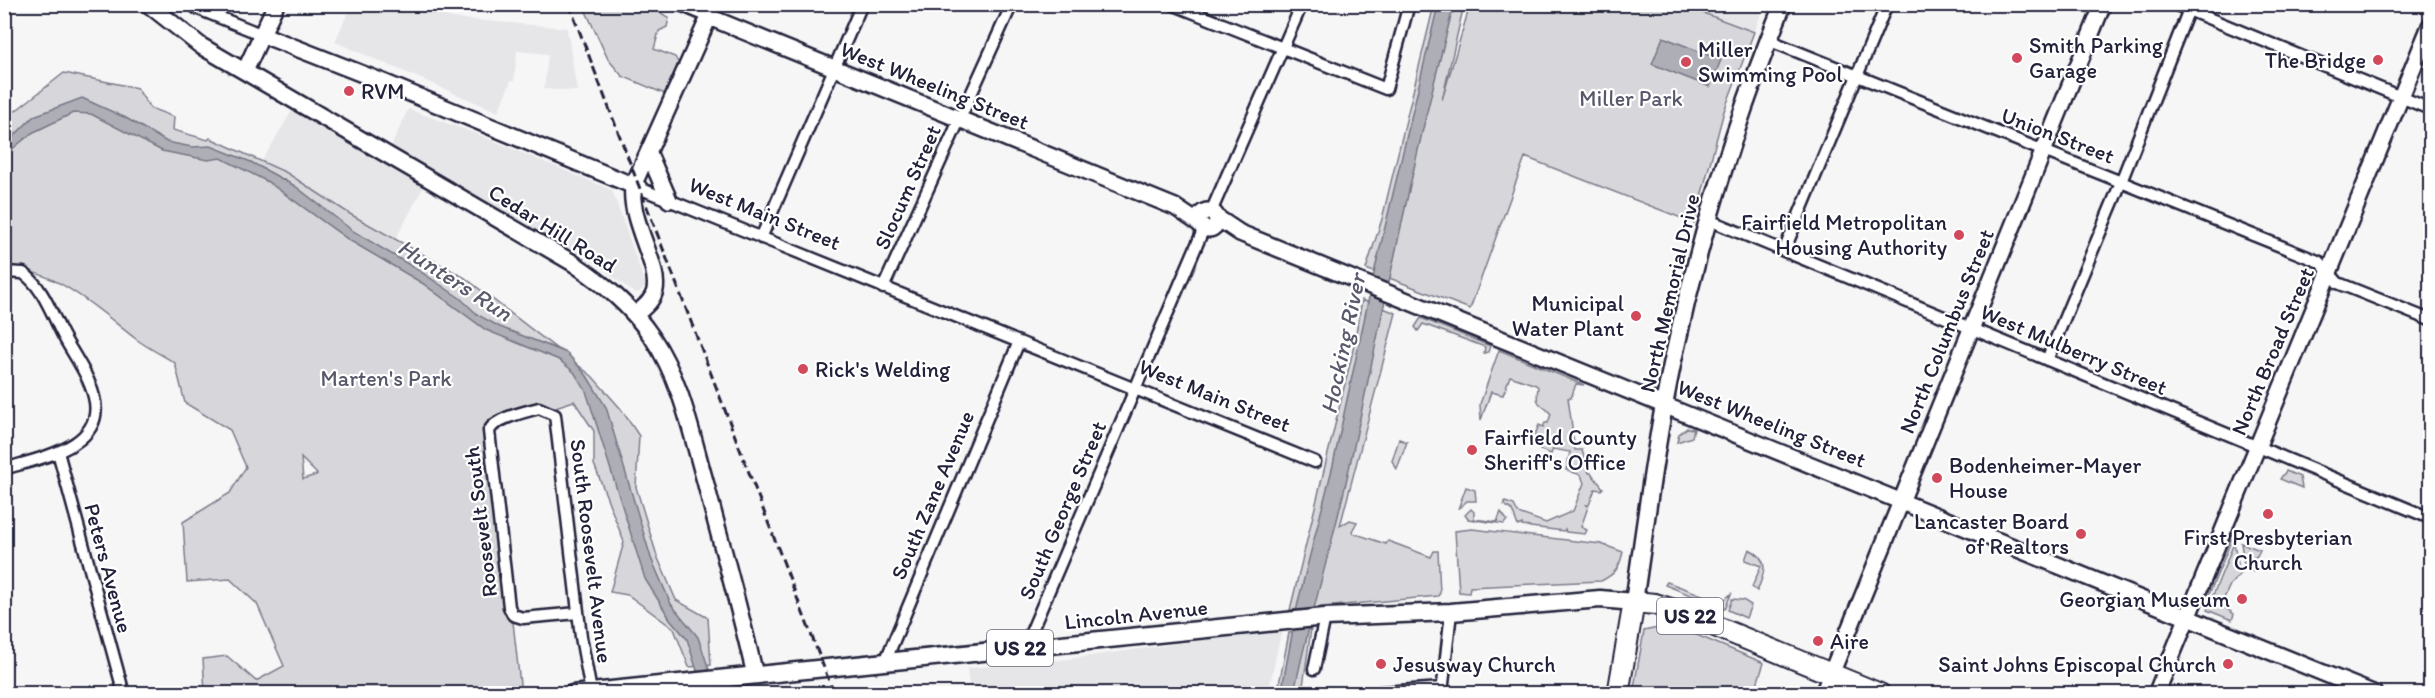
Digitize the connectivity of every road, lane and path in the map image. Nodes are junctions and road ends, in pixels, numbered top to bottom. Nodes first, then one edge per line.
1 (148, 4) edge
2 (276, 4) edge
3 (678, 4) edge
4 (862, 4) edge
5 (1012, 4) edge
6 (1172, 4) edge
7 (1302, 4) edge
8 (1409, 4) edge
9 (1783, 4) edge
10 (1887, 4) edge
11 (2103, 4) edge
12 (2174, 4) edge
13 (196, 8) dead end
14 (2189, 8) edge
15 (711, 11) edge
16 (2430, 26) edge
17 (262, 35) junction
18 (1768, 40) junction
19 (1282, 50) junction
20 (834, 68) junction
21 (245, 71) junction
22 (1857, 76) junction
23 (2401, 97) junction
24 (2430, 109) edge
25 (958, 118) junction
26 (2043, 149) junction
27 (649, 154) junction
28 (2122, 181) junction
29 (636, 187) junction
30 (669, 200) junction
31 (1208, 220) junction
32 (1709, 220) junction
33 (760, 238) junction
34 (1784, 251) junction
35 (4, 272) edge
36 (2329, 272) junction
37 (883, 288) junction
38 (635, 315) junction
39 (2430, 320) edge
40 (1972, 328) junction
41 (1018, 344) junction
42 (2047, 360) junction
43 (1134, 388) junction
44 (1666, 404) junction
45 (555, 415) joint
46 (2257, 445) junction
47 (58, 452) junction
48 (1316, 462) dead end
49 (4, 469) edge
50 (1901, 500) junction
51 (2430, 518) edge
52 (1634, 602) junction
53 (1451, 612) junction
54 (578, 613) junction
55 (1322, 617) junction
56 (2186, 617) junction
57 (1028, 647) junction
58 (885, 662) junction
59 (1314, 669) dead end
60 (1831, 674) junction
61 (755, 675) junction
62 (666, 689) edge
63 (1442, 691) edge
64 (591, 692) junction
65 (124, 693) edge
66 (572, 693) edge
67 (1353, 693) edge
68 (1618, 693) edge
69 (1823, 693) edge
70 (1880, 693) edge
71 (2156, 693) edge
72 (2375, 693) edge

1 - 21 street, Cedar Hill Road
2 - 17 street
3 - 15 street, West Wheeling Street
4 - 20 street
5 - 25 street, Slocum Street
6 - 19 street
7 - 19 street, South George Street
8 - 19 street
9 - 18 main road, North Memorial Drive
10 - 22 street
11 - 26 street, North Columbus Street
12 - 14 street
13 - 17 street, West Main Street
14 - 23 street
14 - 28 street
15 - 20 street, West Wheeling Street
15 - 27 street
16 - 23 street, North Broad Street
17 - 21 street
17 - 29 street, West Main Street
18 - 22 street, Union Street
18 - 32 main road, North Memorial Drive
19 - 31 street, South George Street
20 - 25 street, West Wheeling Street
20 - 33 street
21 - 38 street, Cedar Hill Road
22 - 26 street, Union Street
22 - 34 street
23 - 24 street
23 - 36 street, North Broad Street
25 - 31 street, West Wheeling Street
25 - 37 street, Slocum Street
26 - 28 street, Union Street
26 - 40 street, North Columbus Street
27 - 29 street
27 - 30 street
28 - 36 street, Union Street
28 - 42 street
29 - 30 street, West Main Street
29 - 38 street
30 - 33 street, West Main Street
31 - 43 street, South George Street
31 - 44 street, West Wheeling Street
32 - 34 street, West Mulberry Street
32 - 44 main road, North Memorial Drive
33 - 37 street, West Main Street
34 - 40 street, West Mulberry Street
35 - 47 street
36 - 39 street, Union Street
36 - 46 street, North Broad Street
37 - 41 street, West Main Street
38 - 61 street, Cedar Hill Road
40 - 42 street, West Mulberry Street
40 - 50 street, North Columbus Street
41 - 43 street, West Main Street
41 - 58 street, South Zane Avenue
42 - 46 street, West Mulberry Street
43 - 48 street, West Main Street
43 - 57 street, South George Street
44 - 50 street, West Wheeling Street
44 - 52 main road, North Memorial Drive
45 - 54 street, South Roosevelt Avenue
45 - 54 street, Roosevelt South
46 - 51 street, West Mulberry Street
46 - 56 street, North Broad Street
47 - 49 street
47 - 65 street, Peters Avenue
50 - 56 street, West Wheeling Street
50 - 60 street, North Columbus Street
52 - 53 main road, Lincoln Avenue / US 22
52 - 60 highway, US 22
52 - 68 highway
53 - 55 main road, Lincoln Avenue / US 22
53 - 63 street
54 - 64 street, South Roosevelt Avenue
55 - 57 main road, Lincoln Avenue / US 22
55 - 59 street
56 - 71 street, North Broad Street
56 - 72 street, West Wheeling Street
57 - 58 main road, Lincoln Avenue / US 22
58 - 61 main road, Lincoln Avenue / US 22
60 - 69 street, North Columbus Street
60 - 70 highway, US 22
61 - 62 main road, Lincoln Avenue / US 22
62 - 64 main road, Lincoln Avenue / US 22
63 - 67 street
64 - 66 main road, Lincoln Avenue / US 22

